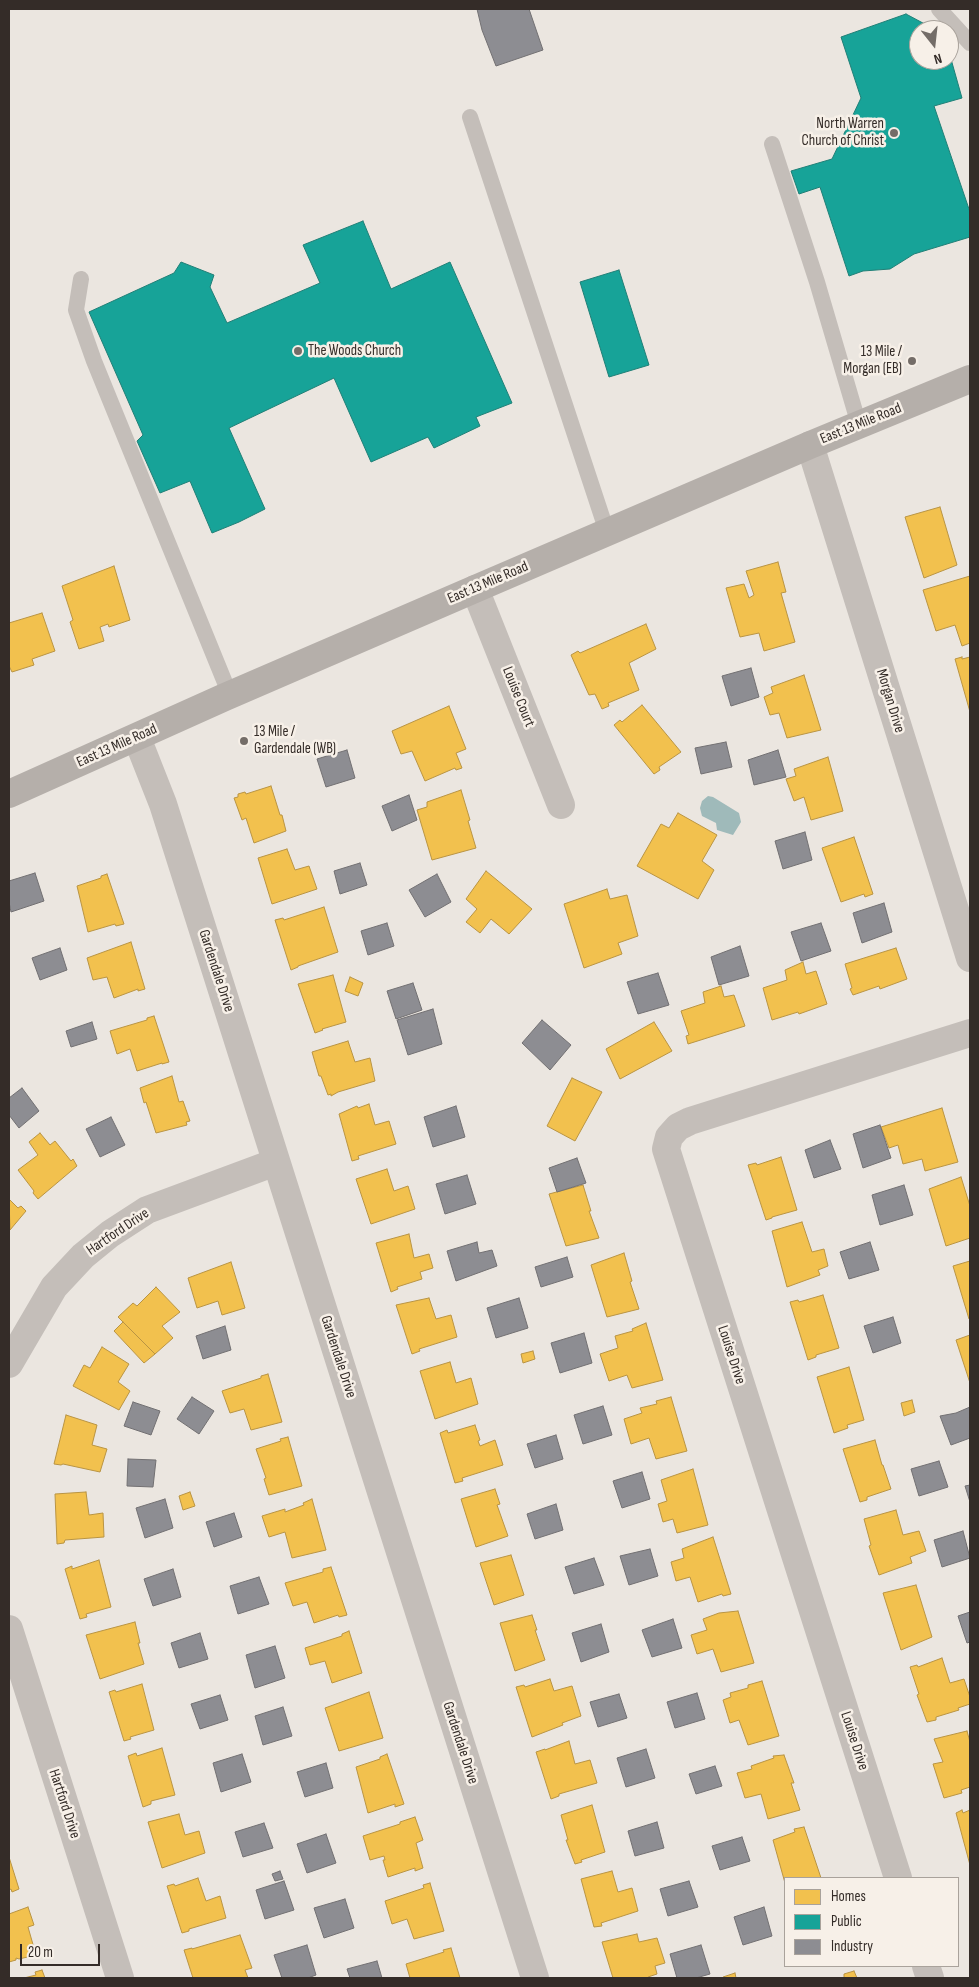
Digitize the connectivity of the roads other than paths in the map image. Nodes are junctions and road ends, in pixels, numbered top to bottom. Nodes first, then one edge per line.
1 (939, 9) edge
2 (970, 43) edge
3 (470, 118) dead end
4 (772, 144) dead end
5 (81, 279) dead end
6 (970, 379) edge
7 (859, 426) junction
8 (810, 445) junction
9 (608, 532) junction
10 (475, 589) junction
11 (230, 695) junction
12 (137, 738) junction
13 (9, 794) edge
14 (561, 805) dead end
15 (970, 958) edge
16 (970, 1032) edge
17 (276, 1162) junction
18 (9, 1364) edge
19 (9, 1629) edge
20 (898, 1877) edge
21 (120, 1978) edge
22 (535, 1978) edge

1 - 2 lane
3 - 9 lane
4 - 7 lane
5 - 11 lane
6 - 7 main road, East 13 Mile Road
7 - 8 main road, East 13 Mile Road
8 - 9 main road, East 13 Mile Road
8 - 15 street, Morgan Drive
9 - 10 main road, East 13 Mile Road
10 - 11 main road, East 13 Mile Road
10 - 14 street, Louise Court
11 - 12 main road, East 13 Mile Road
12 - 13 main road, East 13 Mile Road
12 - 17 street, Gardendale Drive
16 - 20 street, Louise Drive
17 - 18 street, Hartford Drive
17 - 22 street, Gardendale Drive
19 - 21 street, Hartford Drive

